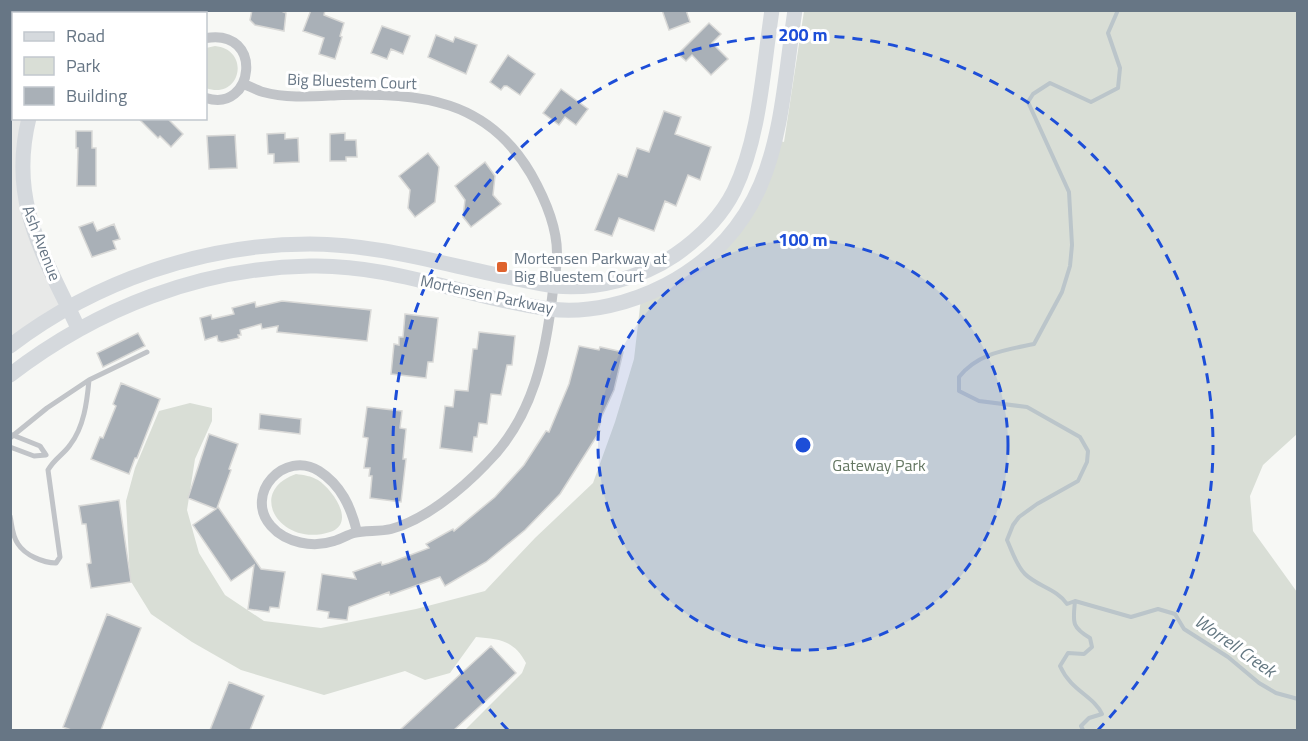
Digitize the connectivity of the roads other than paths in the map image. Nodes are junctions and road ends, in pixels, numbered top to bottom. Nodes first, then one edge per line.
1 (772, 10) edge
2 (795, 10) edge
3 (207, 38) edge
4 (243, 84) junction
5 (207, 98) edge
6 (28, 120) edge
7 (554, 286) junction
8 (68, 307) junction
9 (551, 309) junction
10 (78, 328) junction
11 (10, 345) edge
12 (147, 352) dead end
13 (10, 375) edge
14 (89, 380) junction
15 (11, 436) edge
16 (10, 447) edge
17 (46, 455) junction
18 (54, 459) junction
19 (10, 516) edge
20 (357, 532) junction

1 - 7 street, Mortensen Parkway
2 - 9 street, Mortensen Parkway
3 - 4 street
4 - 5 street
4 - 7 street, Big Bluestem Court
6 - 8 street, Ash Avenue
7 - 8 street, Mortensen Parkway
7 - 9 street, Big Bluestem Court
8 - 10 street, Ash Avenue
8 - 11 street, Mortensen Parkway
9 - 10 street, Mortensen Parkway
9 - 20 street, Big Bluestem Court
10 - 13 street, Mortensen Parkway
12 - 14 lane
14 - 15 lane
14 - 18 lane
15 - 17 lane
16 - 17 lane
17 - 18 lane
18 - 19 lane
20 - 20 street

